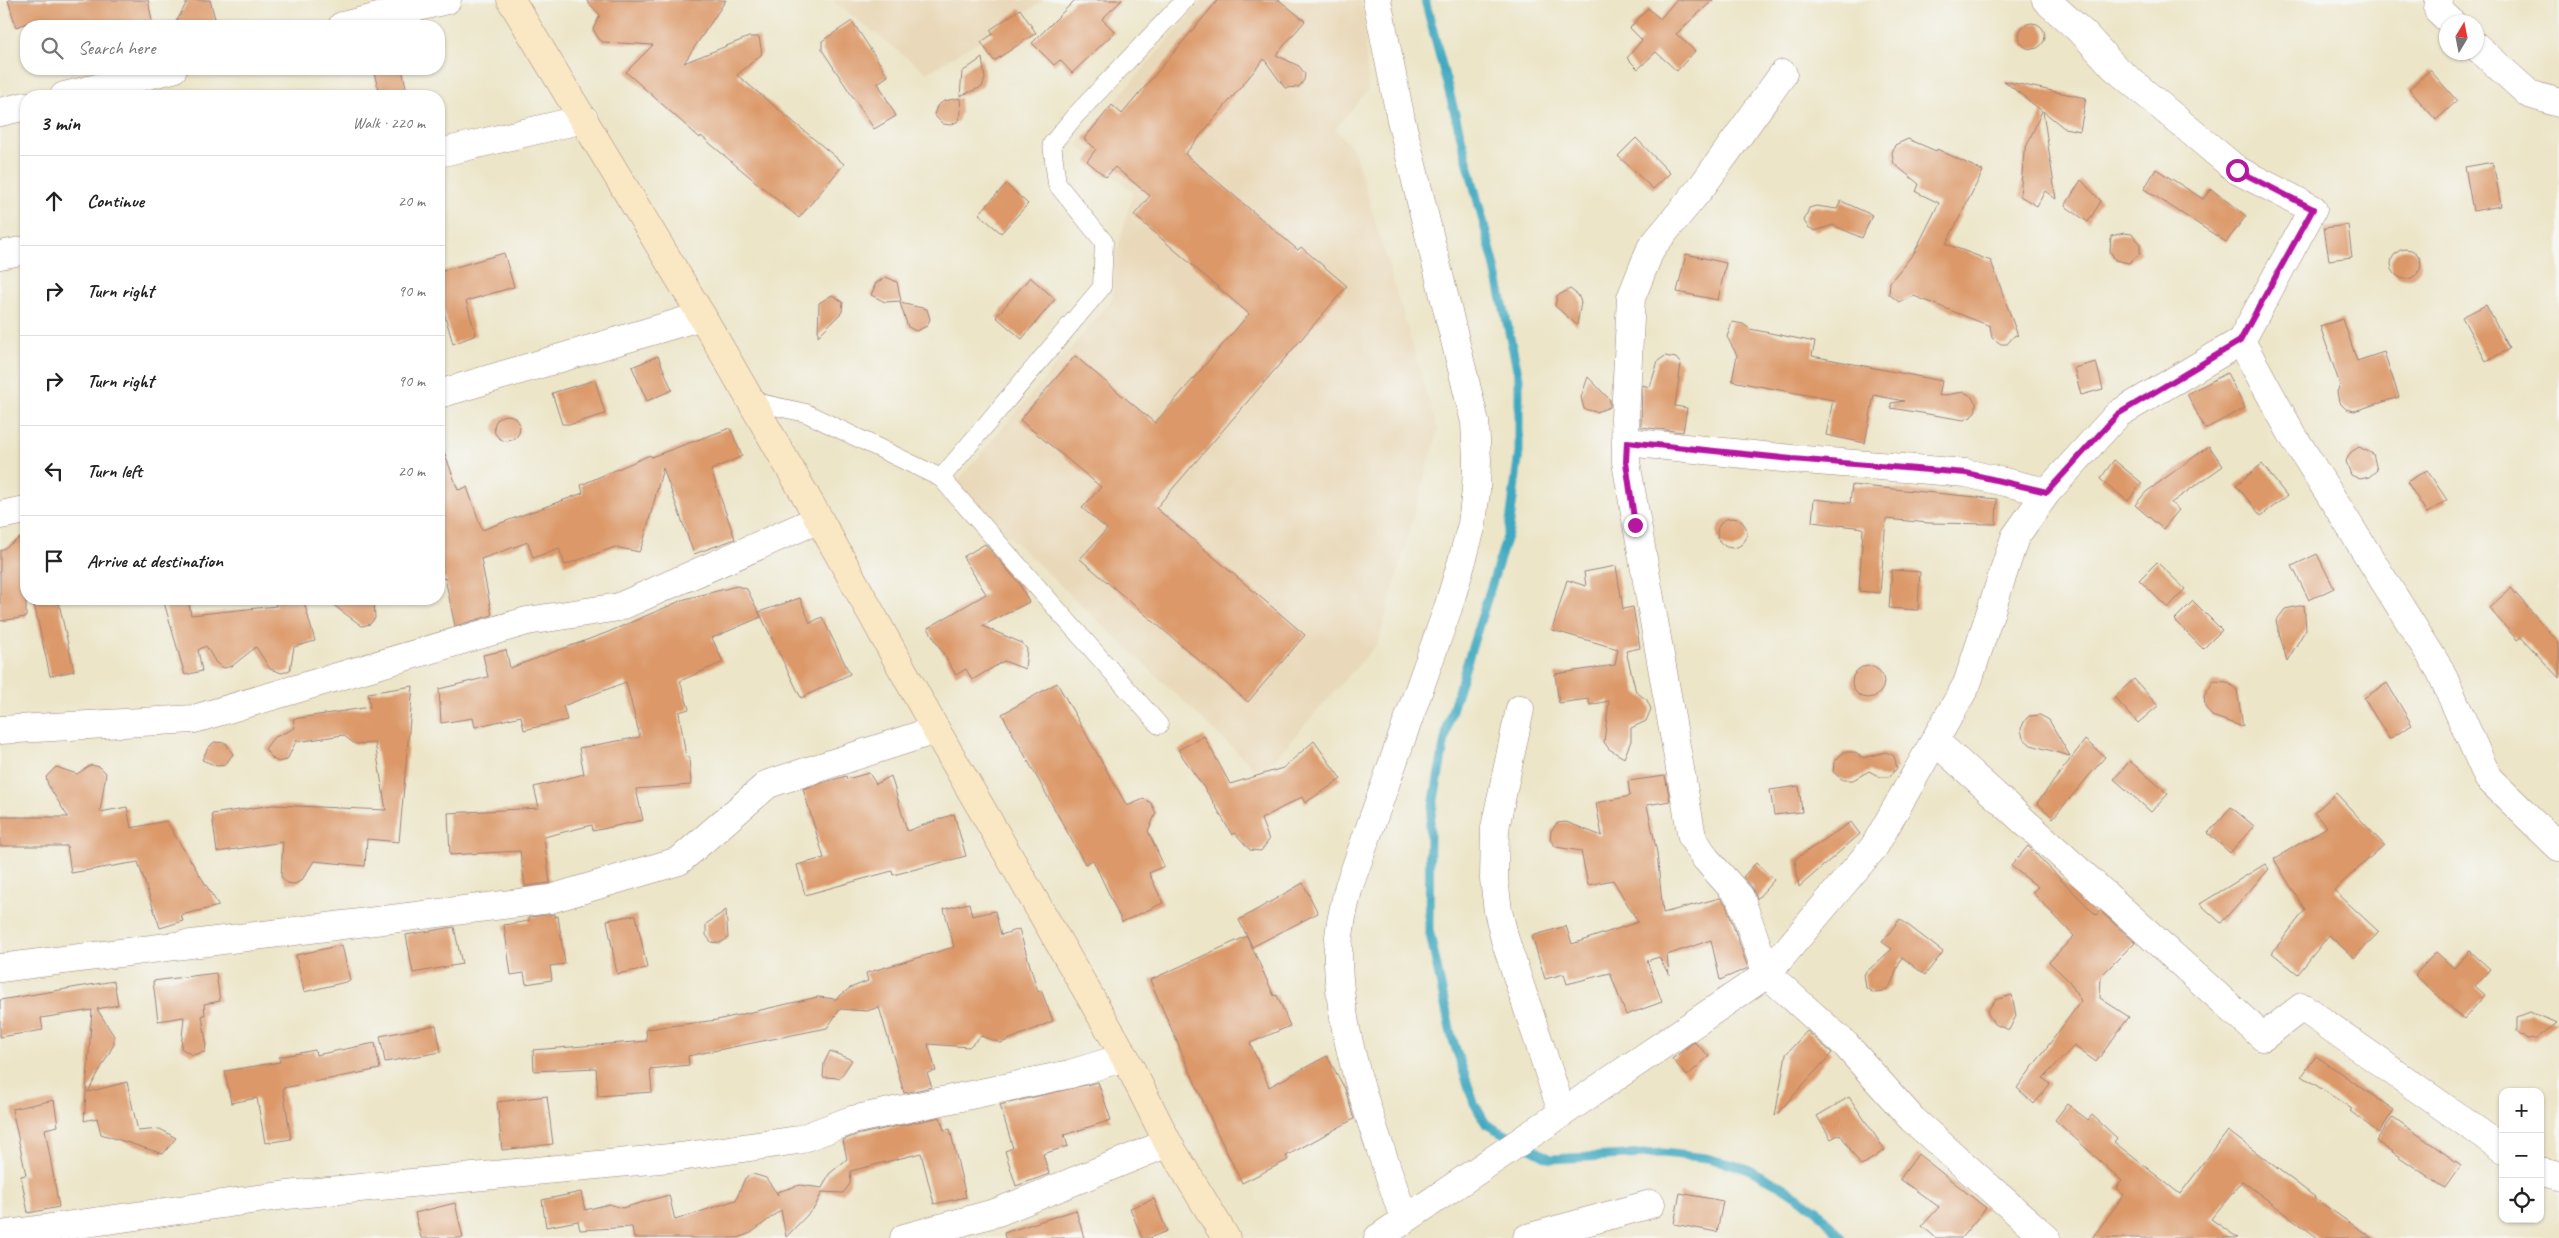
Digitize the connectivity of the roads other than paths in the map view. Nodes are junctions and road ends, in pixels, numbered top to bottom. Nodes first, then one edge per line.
1 (447, 0) edge
2 (511, 0) edge
3 (1185, 0) edge
4 (1377, 0) edge
5 (2046, 0) edge
6 (2439, 0) edge
7 (2443, 15) edge
8 (366, 20) edge
9 (2484, 53) edge
10 (1783, 74) dead end
11 (149, 75) edge
12 (88, 90) edge
13 (2559, 103) edge
14 (20, 107) edge
15 (0, 112) edge
16 (584, 119) junction
17 (445, 152) edge
18 (20, 251) edge
19 (0, 255) edge
20 (702, 316) junction
21 (2240, 341) junction
22 (445, 392) edge
23 (751, 400) junction
24 (1627, 442) junction
25 (941, 478) junction
26 (2047, 492) junction
27 (20, 511) edge
28 (0, 515) edge
29 (819, 519) junction
30 (1520, 709) dead end
31 (1159, 725) dead end
32 (0, 730) edge
33 (936, 730) junction
34 (1935, 740) junction
35 (2559, 846) edge
36 (0, 968) edge
37 (1767, 974) junction
38 (1125, 1057) junction
39 (1562, 1112) junction
40 (1168, 1144) junction
41 (2499, 1145) edge
42 (2544, 1173) edge
43 (2559, 1176) edge
44 (1651, 1204) dead end
45 (1404, 1219) junction
46 (80, 1231) edge
47 (0, 1235) edge
48 (904, 1238) edge
49 (1226, 1238) edge
50 (1378, 1238) edge
51 (1527, 1238) edge
52 (2046, 1238) edge

1 - 8 street
2 - 16 main road
3 - 25 lane
4 - 45 street
5 - 21 street
6 - 7 street
9 - 13 street
10 - 24 street
11 - 12 street
14 - 15 street
16 - 17 street
16 - 20 main road
18 - 19 street
20 - 22 street
20 - 23 main road
21 - 26 street
21 - 35 street
23 - 25 lane
23 - 29 main road
24 - 26 street
24 - 37 street
25 - 31 lane
26 - 34 street
27 - 28 street
29 - 32 street
29 - 33 main road
30 - 39 street
33 - 36 street
33 - 38 main road
34 - 37 street
34 - 41 street
37 - 39 street
37 - 52 street
38 - 40 main road
38 - 46 street
39 - 45 street
40 - 48 street
40 - 49 main road
42 - 43 street
44 - 51 street
45 - 50 street
46 - 47 street

